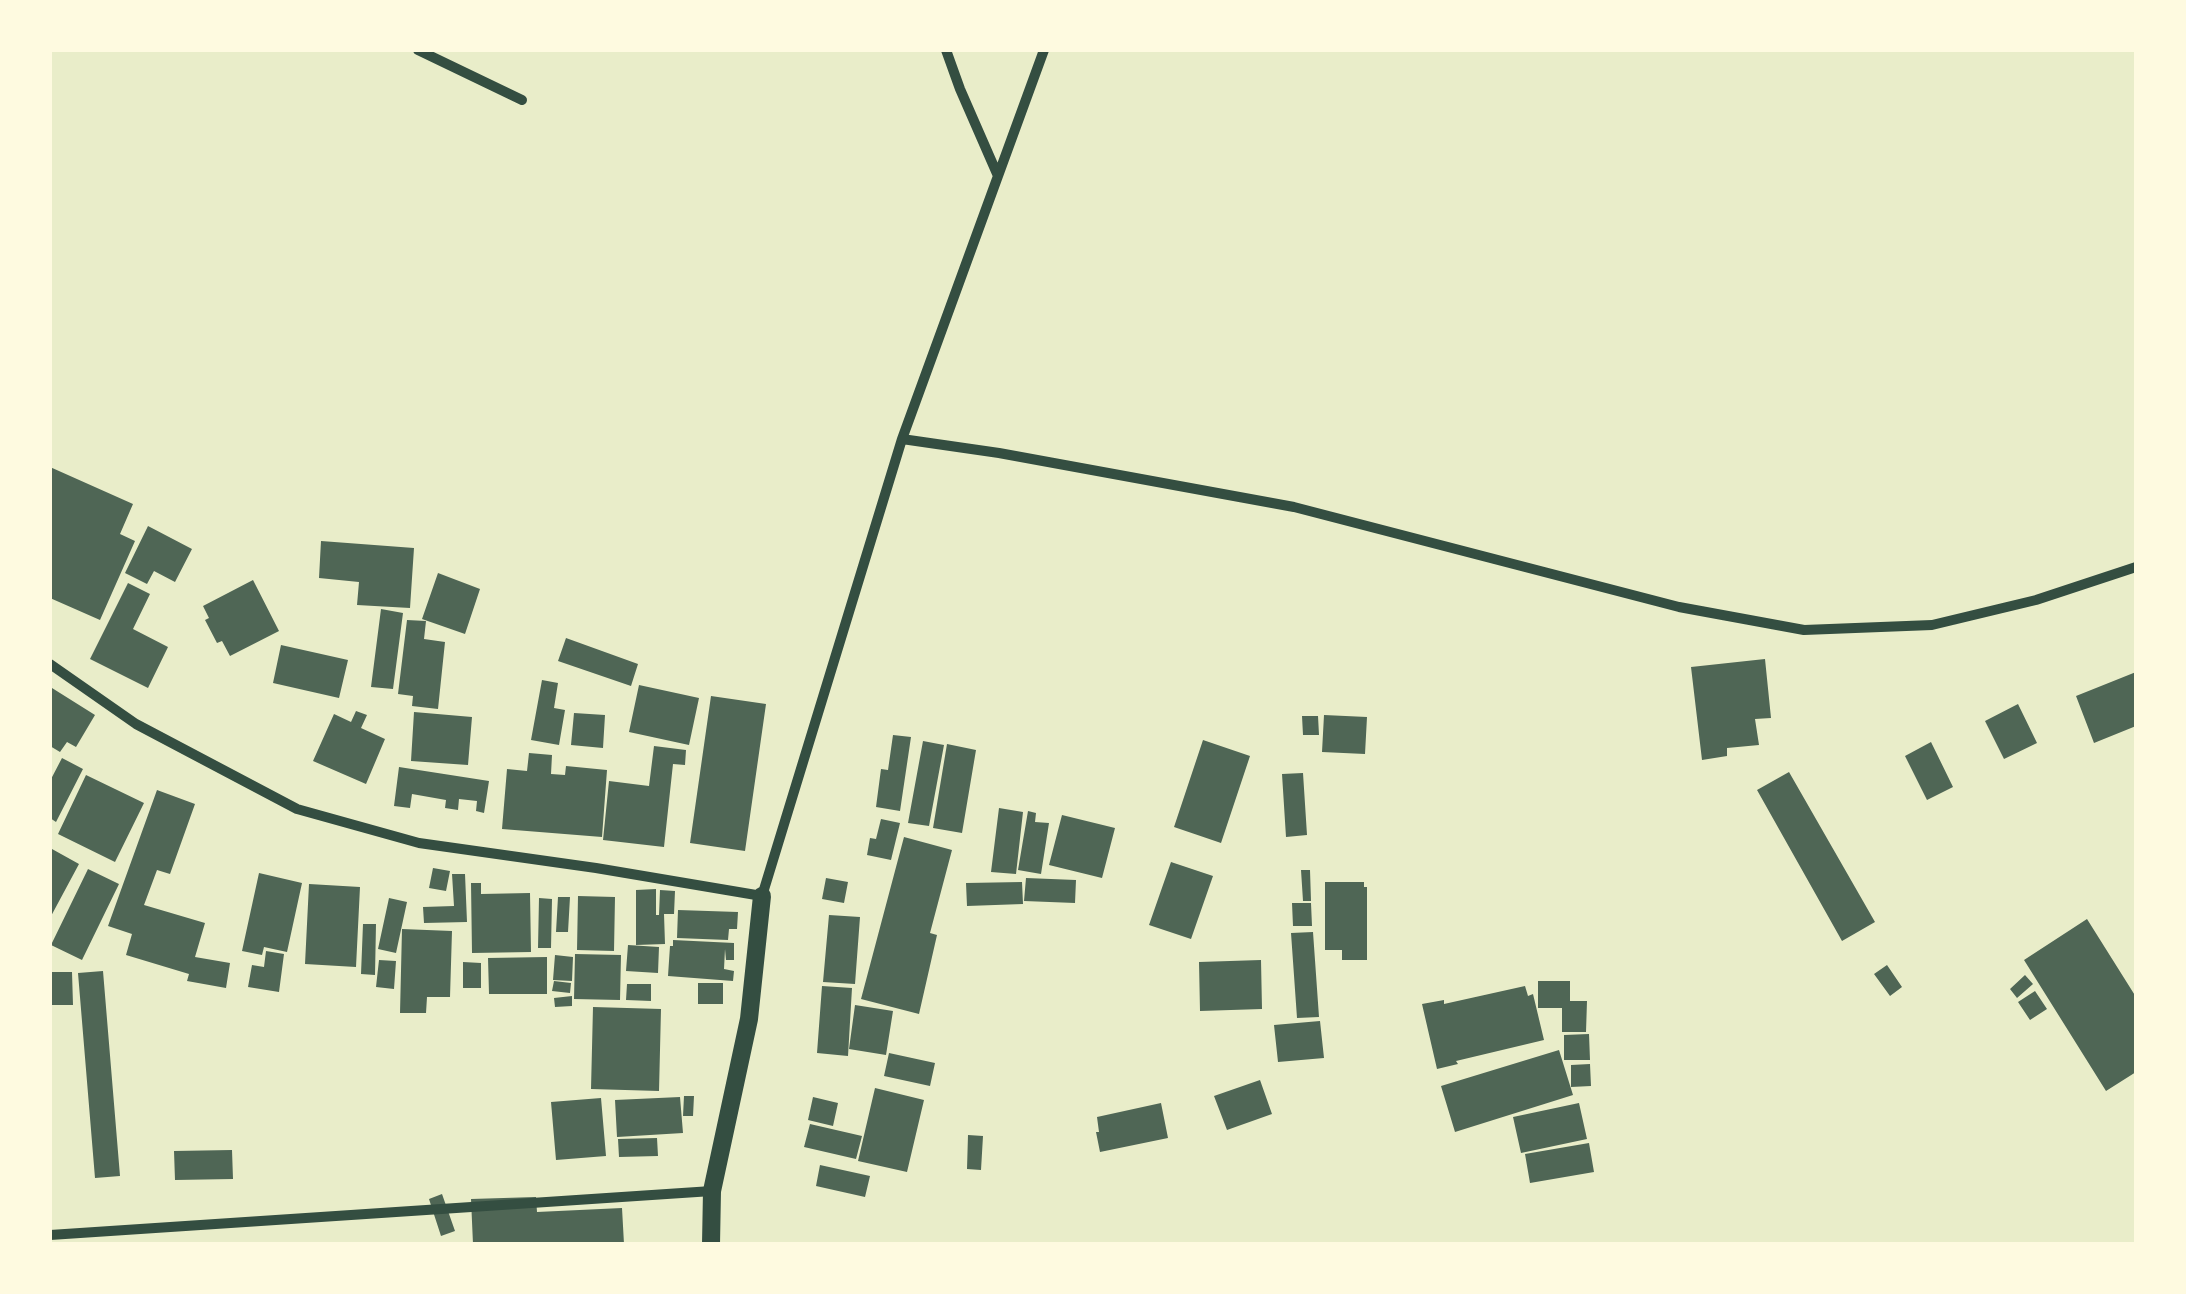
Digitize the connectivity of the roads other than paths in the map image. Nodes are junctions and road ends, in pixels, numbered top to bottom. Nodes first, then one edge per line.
1 (418, 50) edge
2 (946, 50) edge
3 (1044, 50) edge
4 (522, 100) dead end
5 (998, 177) junction
6 (902, 439) junction
7 (2136, 567) edge
8 (50, 664) edge
9 (762, 896) junction
10 (712, 1191) junction
11 (50, 1234) edge
12 (711, 1244) edge

1 - 4 street
2 - 5 street
3 - 5 street
5 - 6 street
6 - 7 street
6 - 9 street
8 - 9 street
9 - 10 street
10 - 11 street
10 - 12 street

